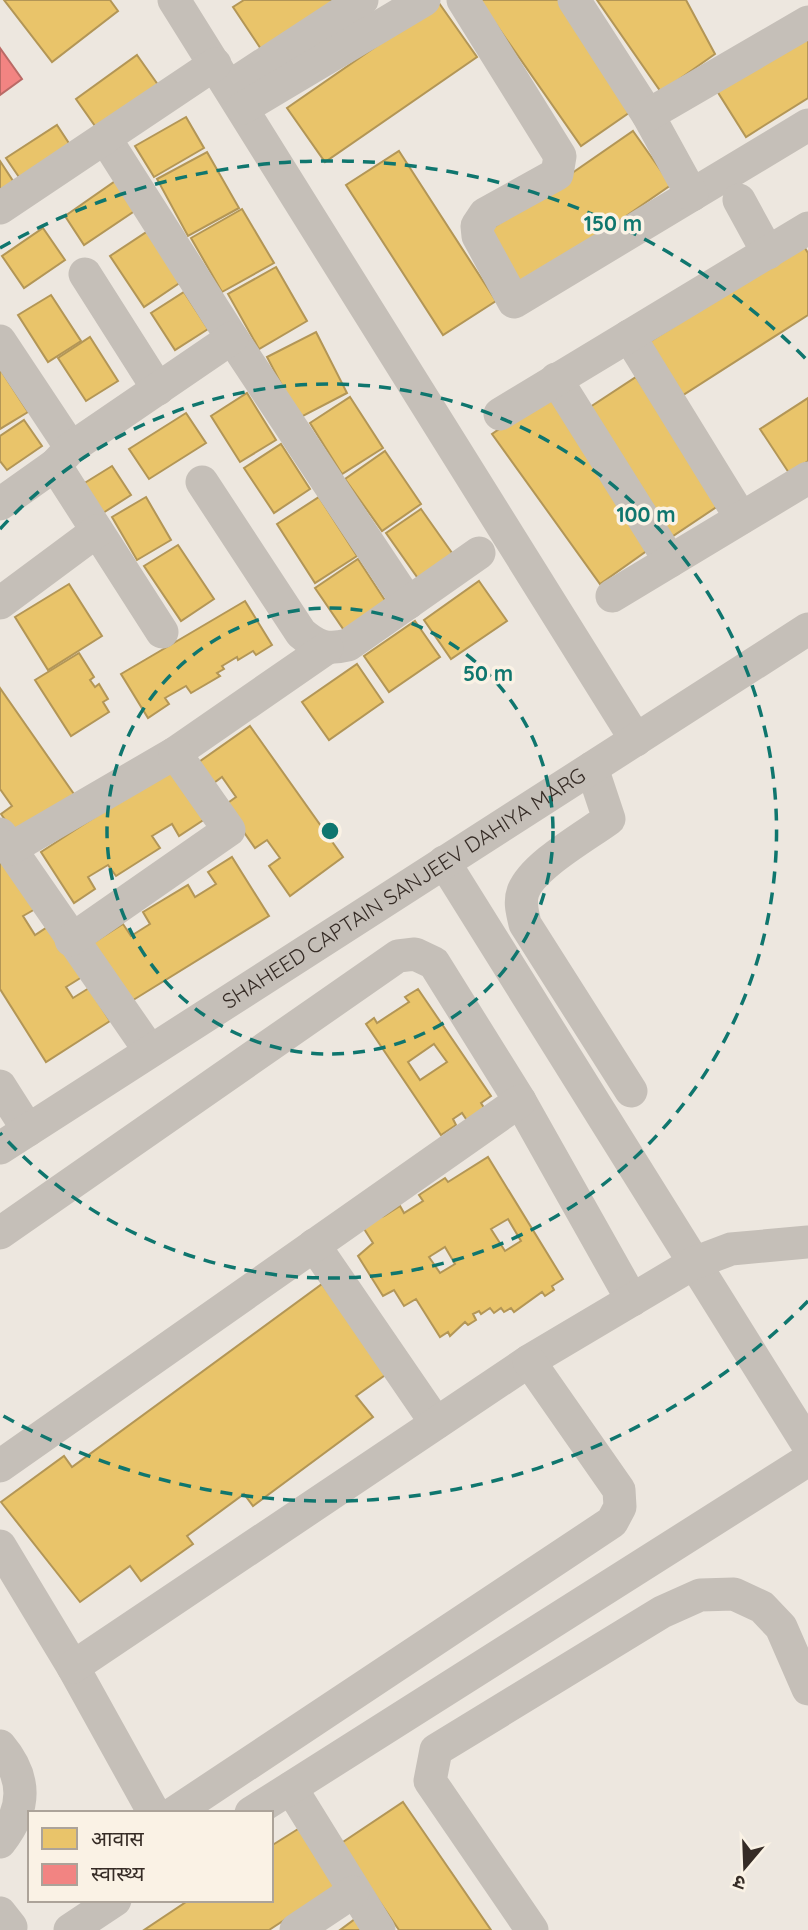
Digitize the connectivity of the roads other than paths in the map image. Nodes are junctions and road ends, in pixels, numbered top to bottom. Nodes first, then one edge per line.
1 (174, 0) edge
2 (362, 0) edge
3 (424, 0) edge
4 (463, 0) edge
5 (574, 0) edge
6 (808, 22) edge
7 (229, 86) junction
8 (648, 114) junction
9 (808, 125) edge
10 (105, 138) junction
11 (692, 195) junction
12 (739, 200) dead end
13 (0, 208) edge
14 (808, 228) edge
15 (768, 253) junction
16 (85, 274) dead end
17 (629, 336) junction
18 (232, 338) junction
19 (0, 341) edge
20 (556, 379) junction
21 (158, 389) junction
22 (500, 414) dead end
23 (63, 457) junction
24 (808, 478) edge
25 (202, 482) dead end
26 (0, 504) edge
27 (741, 518) junction
28 (97, 531) junction
29 (479, 554) dead end
30 (670, 561) junction
31 (612, 596) dead end
32 (0, 603) edge
33 (408, 603) junction
34 (808, 629) edge
35 (162, 632) dead end
36 (327, 648) junction
37 (636, 740) junction
38 (175, 753) junction
39 (592, 768) junction
40 (5, 842) edge
41 (444, 862) junction
42 (71, 940) junction
43 (150, 1051) junction
44 (0, 1086) edge
45 (631, 1091) dead end
46 (520, 1101) junction
47 (28, 1130) junction
48 (0, 1148) edge
49 (0, 1233) edge
50 (808, 1242) edge
51 (314, 1245) junction
52 (694, 1263) junction
53 (632, 1300) junction
54 (529, 1361) junction
55 (436, 1423) junction
56 (808, 1445) edge
57 (808, 1460) edge
58 (0, 1466) edge
59 (0, 1546) edge
60 (73, 1667) junction
61 (808, 1689) edge
62 (0, 1746) edge
63 (291, 1788) junction
64 (153, 1811) edge
65 (177, 1811) edge
66 (254, 1811) edge
67 (0, 1842) edge
68 (353, 1892) junction
69 (112, 1902) edge
70 (70, 1930) edge
71 (296, 1930) edge
72 (379, 1930) edge
73 (533, 1930) edge

1 - 7 street
2 - 7 street
3 - 7 street
4 - 11 street
5 - 8 street
6 - 8 street
7 - 10 street
7 - 37 street
8 - 11 street
9 - 11 street
10 - 13 street
10 - 18 street
12 - 15 street
14 - 15 street
15 - 17 street
16 - 21 street
17 - 20 street
17 - 27 street
18 - 21 street
18 - 33 street
19 - 23 street
20 - 22 street
20 - 30 street
21 - 23 street
23 - 26 street
23 - 28 street
24 - 27 street
25 - 36 street
27 - 30 street
28 - 32 street
28 - 35 street
29 - 33 street
30 - 31 street
33 - 36 street
34 - 37 street, SHAHEED CAPTAIN SANJEEV DAHIYA MARG
36 - 38 street
37 - 39 street, SHAHEED CAPTAIN SANJEEV DAHIYA MARG
38 - 40 street
38 - 42 street
39 - 41 street, SHAHEED CAPTAIN SANJEEV DAHIYA MARG
39 - 45 street
40 - 42 street
41 - 43 street, SHAHEED CAPTAIN SANJEEV DAHIYA MARG
41 - 52 street
42 - 43 street
43 - 47 street, SHAHEED CAPTAIN SANJEEV DAHIYA MARG
44 - 47 street
46 - 49 street
46 - 51 street
46 - 53 street
47 - 48 street, SHAHEED CAPTAIN SANJEEV DAHIYA MARG
50 - 52 street
51 - 55 street
51 - 58 street
52 - 53 street
52 - 56 street
53 - 54 street
54 - 55 street
54 - 65 street
55 - 60 street
57 - 63 street
59 - 60 street
60 - 64 street
61 - 73 street
62 - 67 street
63 - 66 street
63 - 68 street
68 - 71 street
68 - 72 street
69 - 70 street

